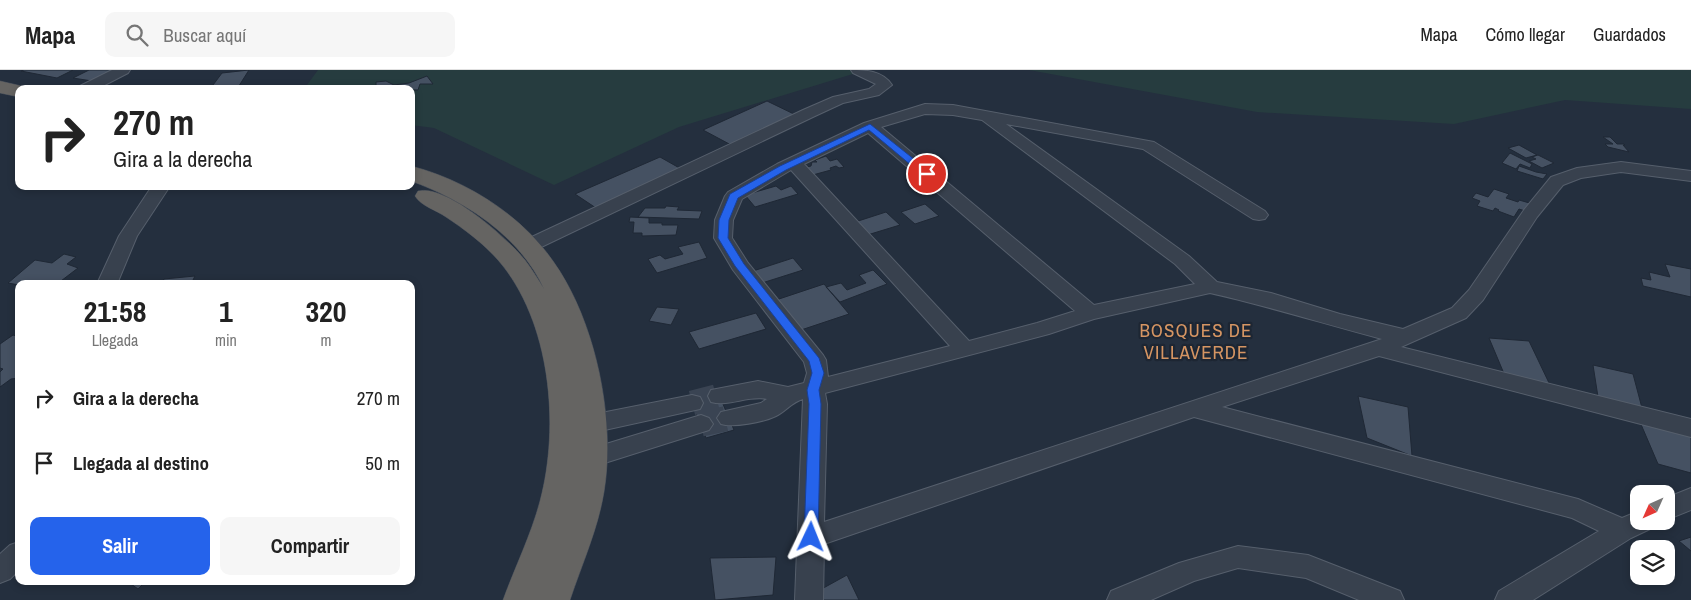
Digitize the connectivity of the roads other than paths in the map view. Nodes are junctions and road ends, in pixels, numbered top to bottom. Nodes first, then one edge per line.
1 (123, 70) edge
2 (858, 70) edge
3 (93, 85) edge
4 (0, 87) edge
5 (15, 90) edge
6 (0, 100) edge
7 (15, 103) edge
8 (984, 116) junction
9 (870, 126) junction
10 (794, 163) junction
11 (415, 175) edge
12 (1691, 176) edge
13 (158, 190) edge
14 (413, 190) edge
15 (1260, 215) dead end
16 (528, 246) junction
17 (109, 280) edge
18 (1210, 287) junction
19 (1090, 313) junction
20 (1405, 337) junction
21 (964, 348) junction
22 (1378, 349) junction
23 (813, 390) junction
24 (719, 396) tunnel mouth
25 (788, 396) junction
26 (1193, 408) junction
27 (729, 418) tunnel mouth
28 (591, 424) junction
29 (1691, 428) edge
30 (592, 458) junction
31 (1691, 498) edge
32 (1675, 506) edge
33 (1630, 526) edge
34 (1630, 527) edge
35 (811, 537) junction
36 (15, 557) edge
37 (0, 571) edge
38 (521, 600) edge
39 (552, 600) edge
40 (809, 600) edge
41 (1121, 600) edge
42 (1390, 600) edge
43 (1509, 600) edge

1 - 3 street
2 - 16 street
4 - 5 highway
6 - 7 highway
8 - 9 street
8 - 15 street
8 - 18 street
9 - 10 street
9 - 19 street
10 - 21 street
10 - 23 street
11 - 16 highway
12 - 20 street
13 - 17 street
14 - 38 highway
16 - 28 highway
18 - 19 street
18 - 20 street
19 - 21 street
20 - 22 street
21 - 23 street
22 - 26 street
22 - 29 street
23 - 25 street
23 - 35 street
24 - 25 street
25 - 27 street
26 - 33 street
26 - 35 street
28 - 30 highway
28 - 30 street
30 - 39 highway
31 - 32 street
34 - 43 street
35 - 40 street
36 - 37 street
41 - 42 street

